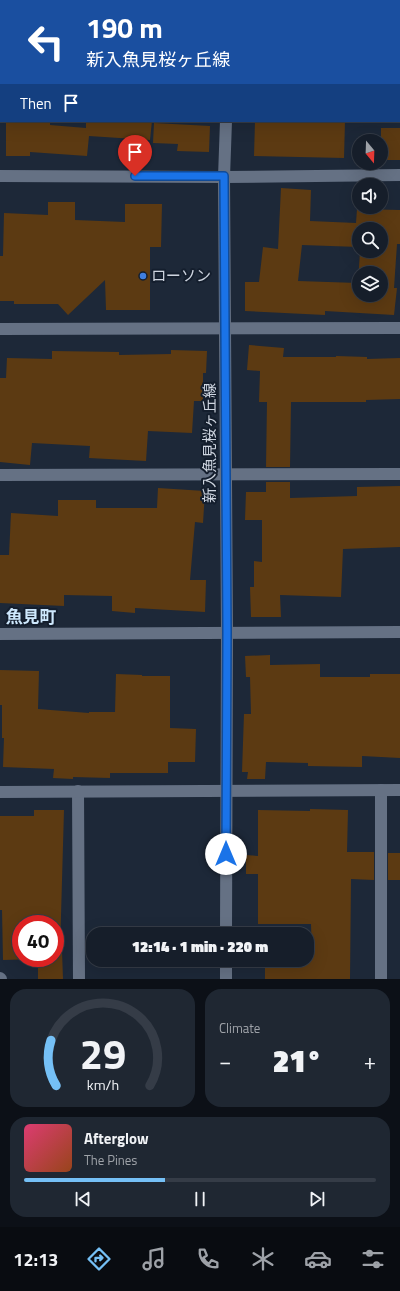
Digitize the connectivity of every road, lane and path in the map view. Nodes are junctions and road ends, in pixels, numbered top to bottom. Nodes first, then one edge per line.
1 (226, 122) edge
2 (400, 175) edge
3 (0, 176) edge
4 (224, 176) junction
5 (225, 328) junction
6 (400, 328) edge
7 (0, 329) edge
8 (400, 474) edge
9 (0, 475) edge
10 (226, 475) junction
11 (227, 632) junction
12 (400, 632) edge
13 (0, 634) edge
14 (381, 790) junction
15 (400, 790) edge
16 (227, 791) junction
17 (0, 792) edge
18 (78, 792) junction
19 (226, 927) edge
20 (226, 967) edge
21 (78, 979) edge
22 (226, 979) edge
23 (381, 979) edge

1 - 4 street, 新入魚見桜ヶ丘線
2 - 4 street
3 - 4 street
4 - 5 street, 新入魚見桜ヶ丘線
5 - 6 street
5 - 7 street
5 - 10 street, 新入魚見桜ヶ丘線
8 - 10 street
9 - 10 street
10 - 11 street, 新入魚見桜ヶ丘線
11 - 12 street
11 - 13 street
11 - 16 street, 新入魚見桜ヶ丘線
14 - 15 street
14 - 16 street
14 - 23 street
16 - 18 street
16 - 19 street, 新入魚見桜ヶ丘線
17 - 18 street
18 - 21 street
20 - 22 street

